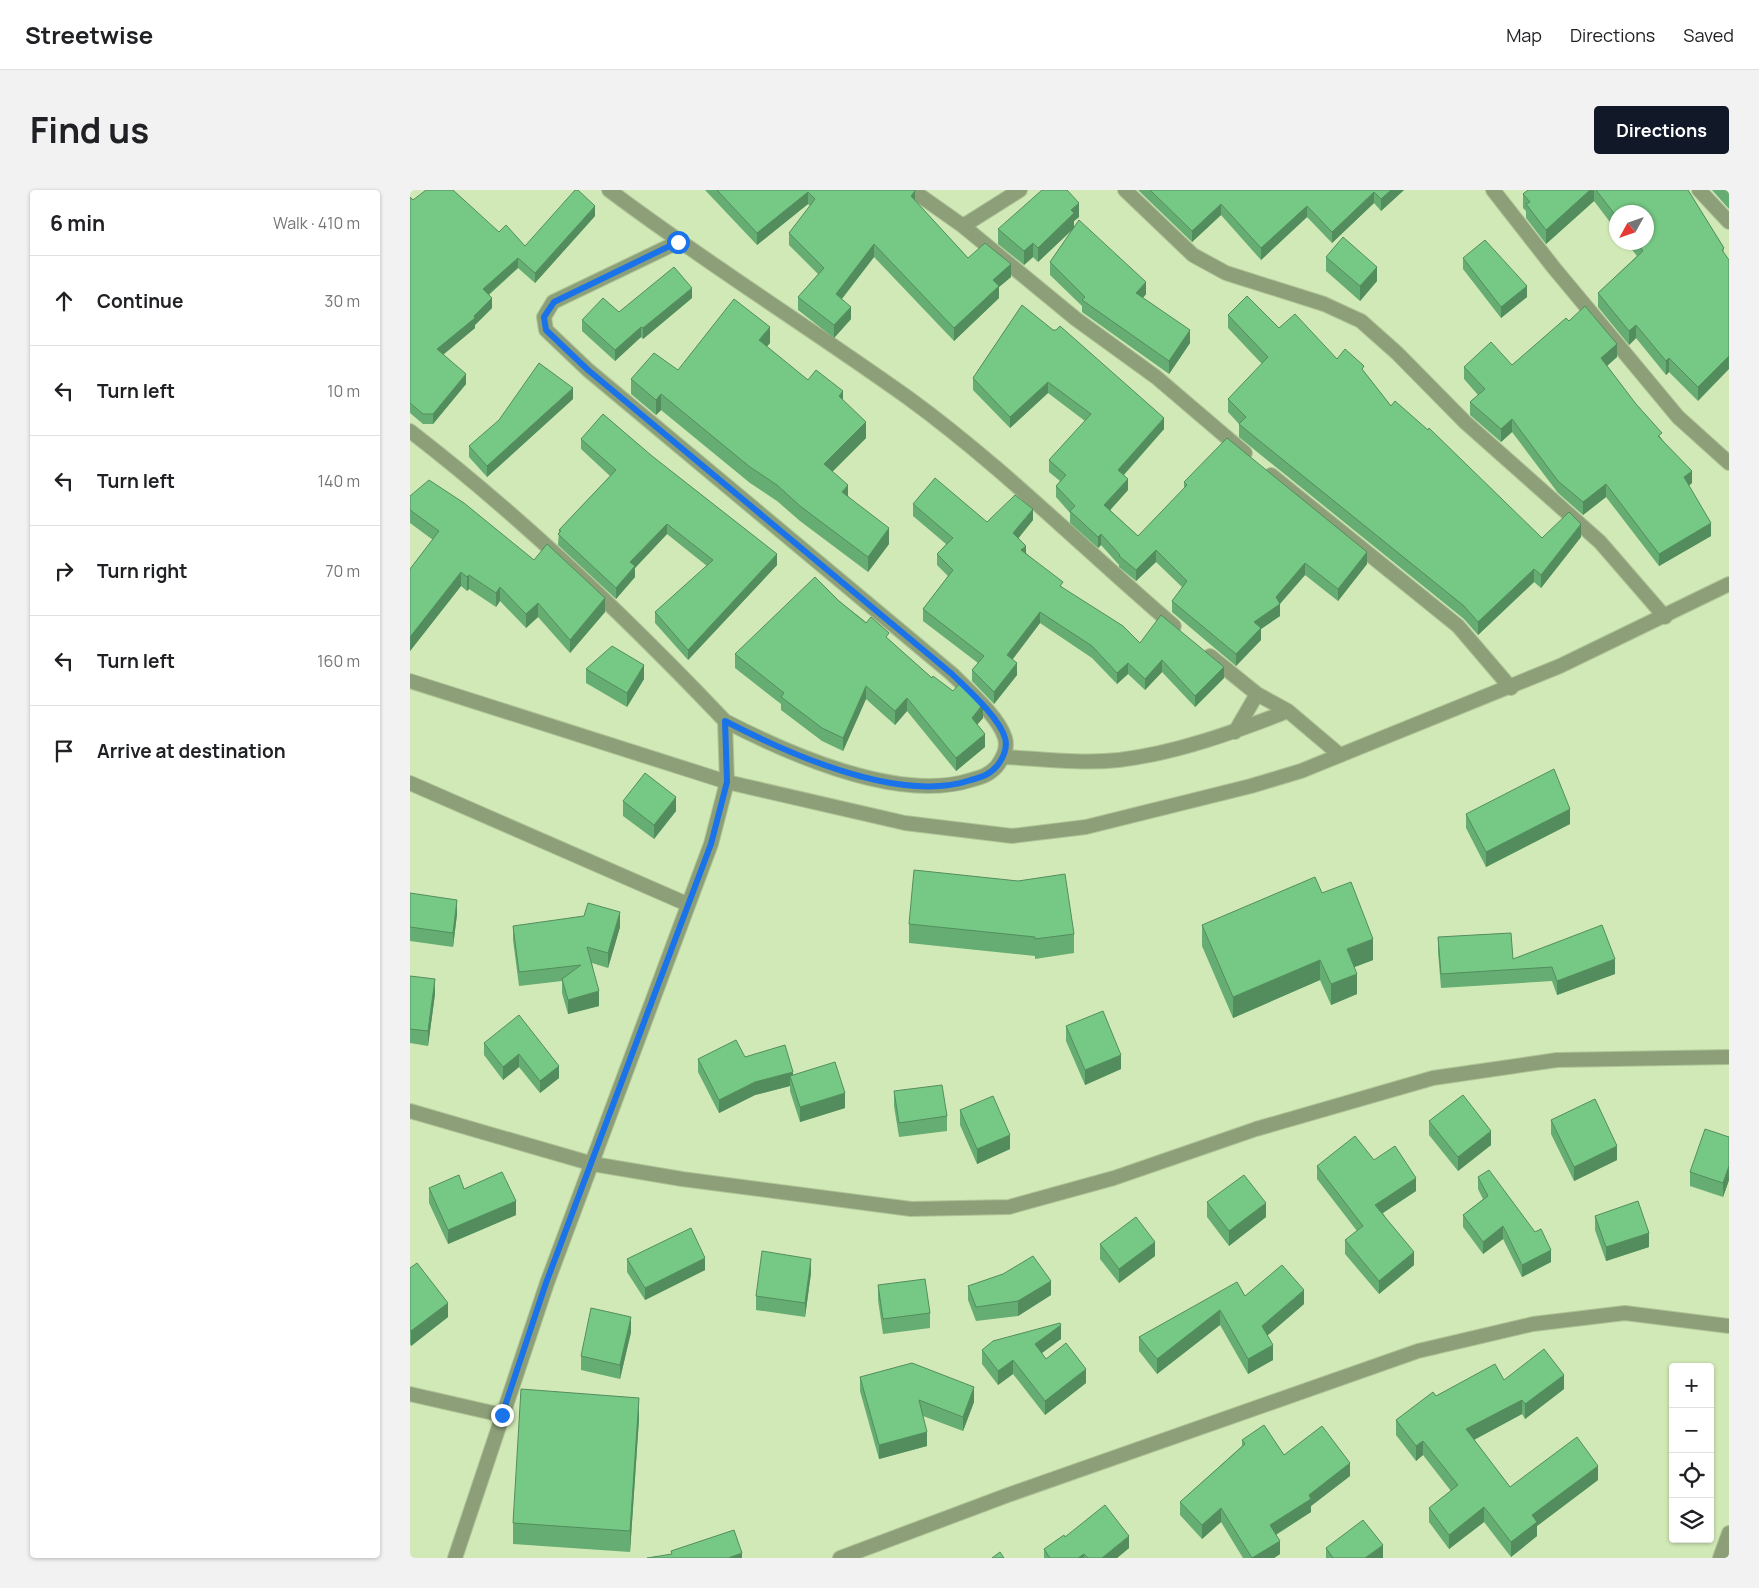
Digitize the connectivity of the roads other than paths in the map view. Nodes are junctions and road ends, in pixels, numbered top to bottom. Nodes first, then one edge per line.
1 (609, 190) edge
2 (912, 190) edge
3 (1020, 190) edge
4 (1125, 190) edge
5 (1492, 190) edge
6 (1699, 190) edge
7 (1729, 222) edge
8 (963, 226) junction
9 (678, 242) junction
10 (410, 431) edge
11 (1729, 463) edge
12 (1729, 584) edge
13 (1665, 617) junction
14 (1185, 635) edge
15 (1199, 647) edge
16 (410, 681) edge
17 (1511, 688) junction
18 (1257, 694) junction
19 (1288, 711) junction
20 (725, 721) junction
21 (1235, 732) junction
22 (1340, 755) junction
23 (1004, 757) junction
24 (727, 782) junction
25 (410, 783) edge
26 (687, 904) junction
27 (1729, 1057) edge
28 (410, 1112) edge
29 (592, 1164) junction
30 (1729, 1326) edge
31 (410, 1394) edge
32 (502, 1415) junction
33 (1729, 1533) edge
34 (455, 1558) edge
35 (840, 1558) edge
36 (1720, 1558) edge

1 - 9 street
2 - 8 street
3 - 8 street
4 - 13 street
5 - 11 street
6 - 7 street
8 - 17 street
9 - 14 street
9 - 23 street
10 - 20 street
12 - 13 street
13 - 17 street
15 - 18 street
16 - 24 street
17 - 22 street
18 - 19 street
18 - 21 street
19 - 21 street
19 - 22 street
20 - 23 street
20 - 24 street
21 - 23 street
22 - 24 street
24 - 26 street
25 - 26 street
26 - 29 street
27 - 29 street
28 - 29 street
29 - 32 street
30 - 35 street
31 - 32 street
32 - 34 street
33 - 36 street

